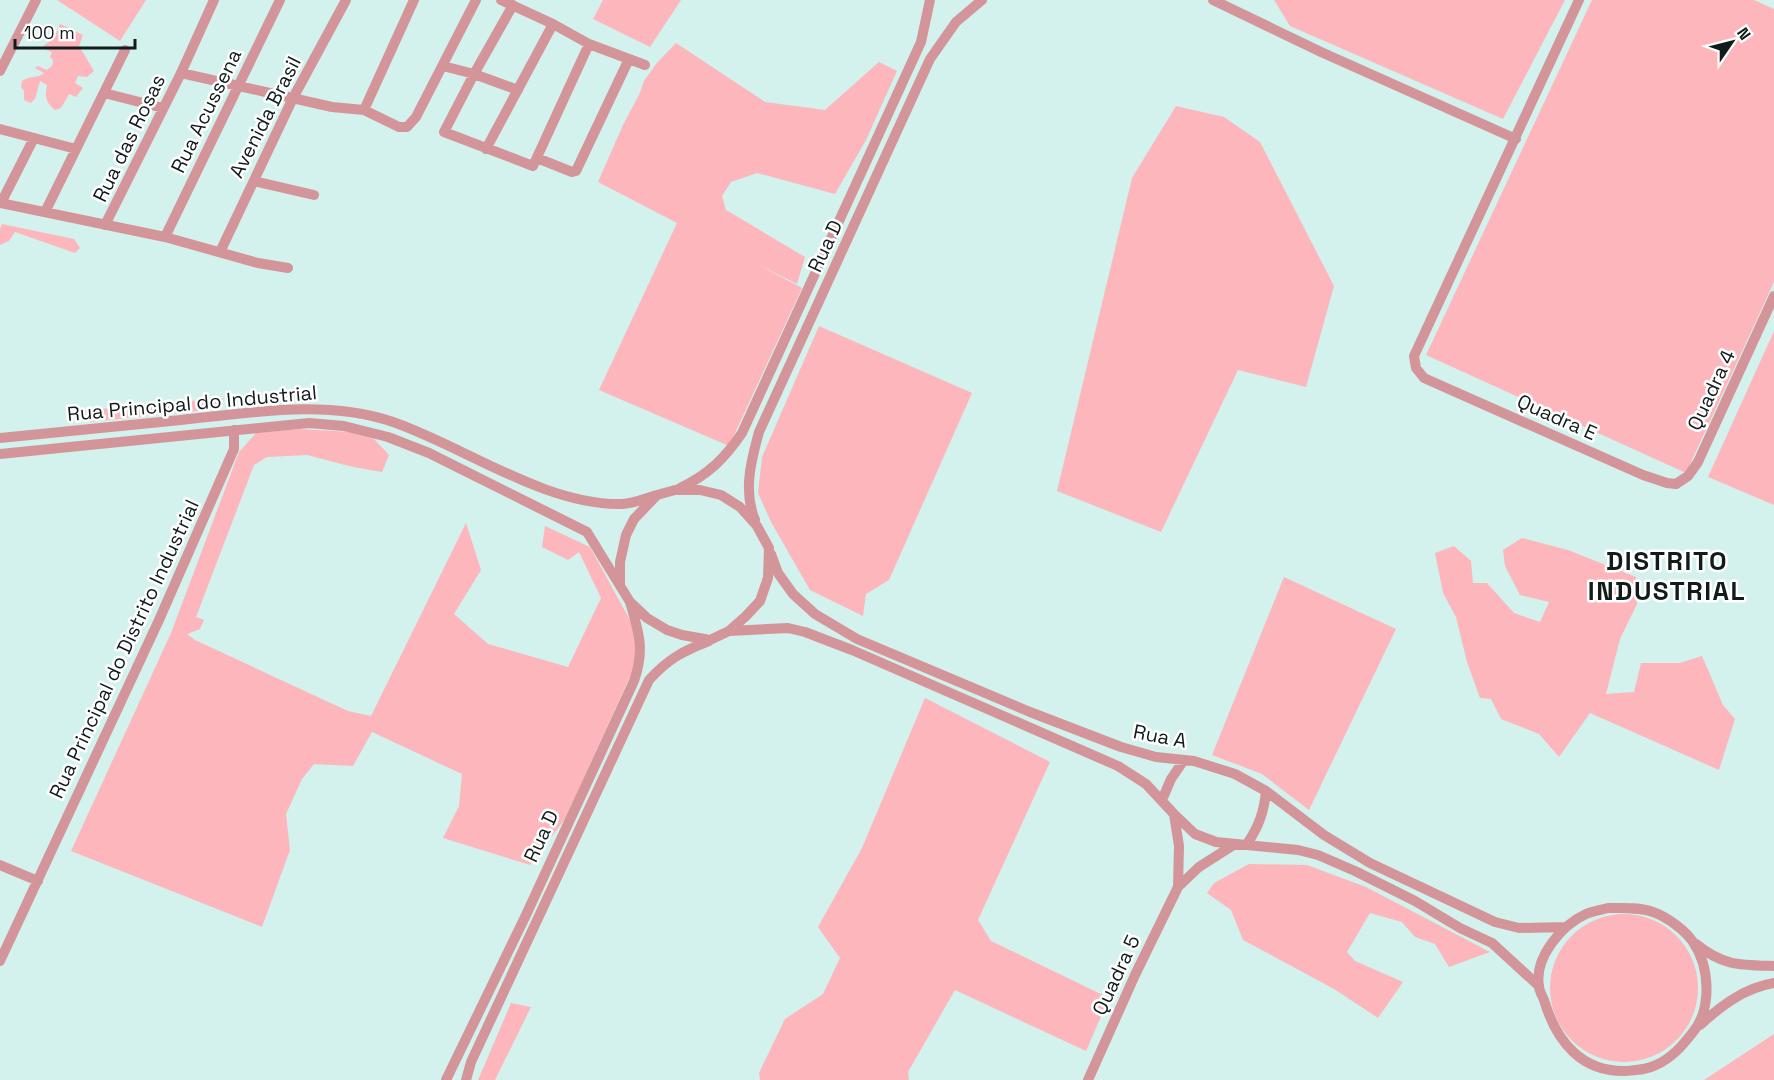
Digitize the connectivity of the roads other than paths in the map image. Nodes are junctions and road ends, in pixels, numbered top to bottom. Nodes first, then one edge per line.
1 (36, 0) edge
2 (214, 0) edge
3 (280, 0) edge
4 (346, 0) edge
5 (414, 0) edge
6 (476, 0) edge
7 (501, 0) edge
8 (930, 0) edge
9 (982, 0) edge
10 (1213, 0) edge
11 (1579, 0) edge
12 (513, 5) junction
13 (553, 24) junction
14 (589, 44) junction
15 (125, 50) dead end
16 (629, 59) junction
17 (645, 65) dead end
18 (443, 66) junction
19 (0, 71) edge
20 (181, 73) junction
21 (474, 74) junction
22 (238, 87) junction
23 (518, 90) junction
24 (104, 93) junction
25 (293, 98) junction
26 (163, 108) junction
27 (364, 110) junction
28 (0, 129) edge
29 (34, 138) junction
30 (1516, 138) junction
31 (76, 149) junction
32 (486, 149) junction
33 (537, 158) junction
34 (861, 176) junction
35 (254, 181) junction
36 (874, 182) junction
37 (314, 195) dead end
38 (1, 203) edge
39 (45, 212) junction
40 (105, 225) junction
41 (165, 237) junction
42 (220, 252) junction
43 (288, 268) dead end
44 (1774, 296) edge
45 (392, 422) junction
46 (234, 430) junction
47 (388, 437) junction
48 (0, 438) edge
49 (0, 454) edge
50 (1667, 483) joint
51 (675, 490) junction
52 (657, 495) junction
53 (757, 526) junction
54 (769, 548) junction
55 (620, 585) junction
56 (630, 602) junction
57 (729, 631) junction
58 (710, 640) junction
59 (931, 671) junction
60 (927, 683) junction
61 (1184, 760) junction
62 (1266, 791) junction
63 (1162, 800) junction
64 (1174, 814) junction
65 (1235, 844) junction
66 (1247, 844) junction
67 (0, 865) edge
68 (38, 881) junction
69 (1178, 887) junction
70 (526, 915) junction
71 (538, 918) junction
72 (1566, 927) junction
73 (1693, 942) junction
74 (0, 961) edge
75 (1774, 966) edge
76 (1774, 983) edge
77 (1539, 986) junction
78 (1697, 1028) junction
79 (446, 1080) edge
80 (466, 1080) edge
81 (1088, 1080) edge

1 - 19 street
2 - 20 street, Rua das Rosas
3 - 22 street, Rua Acussena
4 - 25 street, Avenida Brasil
5 - 27 street
6 - 18 street
7 - 12 street
8 - 34 street, Rua D
9 - 36 street, Rua D
10 - 30 street
11 - 30 street
12 - 13 street
12 - 21 street
13 - 14 street
13 - 23 street
14 - 16 street
14 - 33 street
15 - 24 street
16 - 17 street
16 - 33 street
18 - 21 street
18 - 27 street
20 - 22 street
20 - 26 street, Rua das Rosas
21 - 23 street
21 - 32 street
22 - 25 street
22 - 41 street, Rua Acussena
23 - 32 street
24 - 26 street
24 - 31 street
25 - 27 street
25 - 35 street, Avenida Brasil
26 - 40 street, Rua das Rosas
28 - 29 street
29 - 31 street
29 - 38 street
30 - 50 street, Quadra E
31 - 39 street
32 - 33 street
34 - 36 street
34 - 51 street, Rua D
35 - 37 street
35 - 42 street, Avenida Brasil
36 - 53 street, Rua D
38 - 39 street
39 - 40 street
40 - 41 street
41 - 42 street
42 - 43 street
44 - 50 street, Quadra 4
45 - 47 street
45 - 48 street, Rua Principal do Industrial
45 - 52 street, Rua Principal do Industrial
46 - 47 street, Rua Principal do Industrial
46 - 49 street, Rua Principal do Industrial
46 - 68 street, Rua Principal do Distrito Industrial
47 - 55 street, Rua Principal do Industrial
51 - 52 street
51 - 53 street
52 - 55 street
53 - 54 street
54 - 57 street
54 - 59 street, Rua A
55 - 56 street
56 - 58 street
56 - 70 street, Rua D
57 - 58 street
57 - 60 street, Rua A
58 - 71 street, Rua D
59 - 60 street
59 - 61 street, Rua A
60 - 63 street, Rua A
61 - 62 street, Rua A
61 - 63 street
62 - 66 street
62 - 72 street, Rua A
63 - 64 street, Rua A
64 - 65 street, Rua A
64 - 69 street, Quadra 5
65 - 66 street, Rua A
65 - 69 street, Quadra 5
66 - 77 street, Rua A
67 - 68 street
68 - 74 street, Rua Principal do Distrito Industrial
69 - 81 street, Quadra 5
70 - 71 street
70 - 79 street, Rua D
71 - 80 street, Rua D
72 - 73 street
72 - 77 street
73 - 75 street
73 - 78 street
76 - 78 street
77 - 78 street

